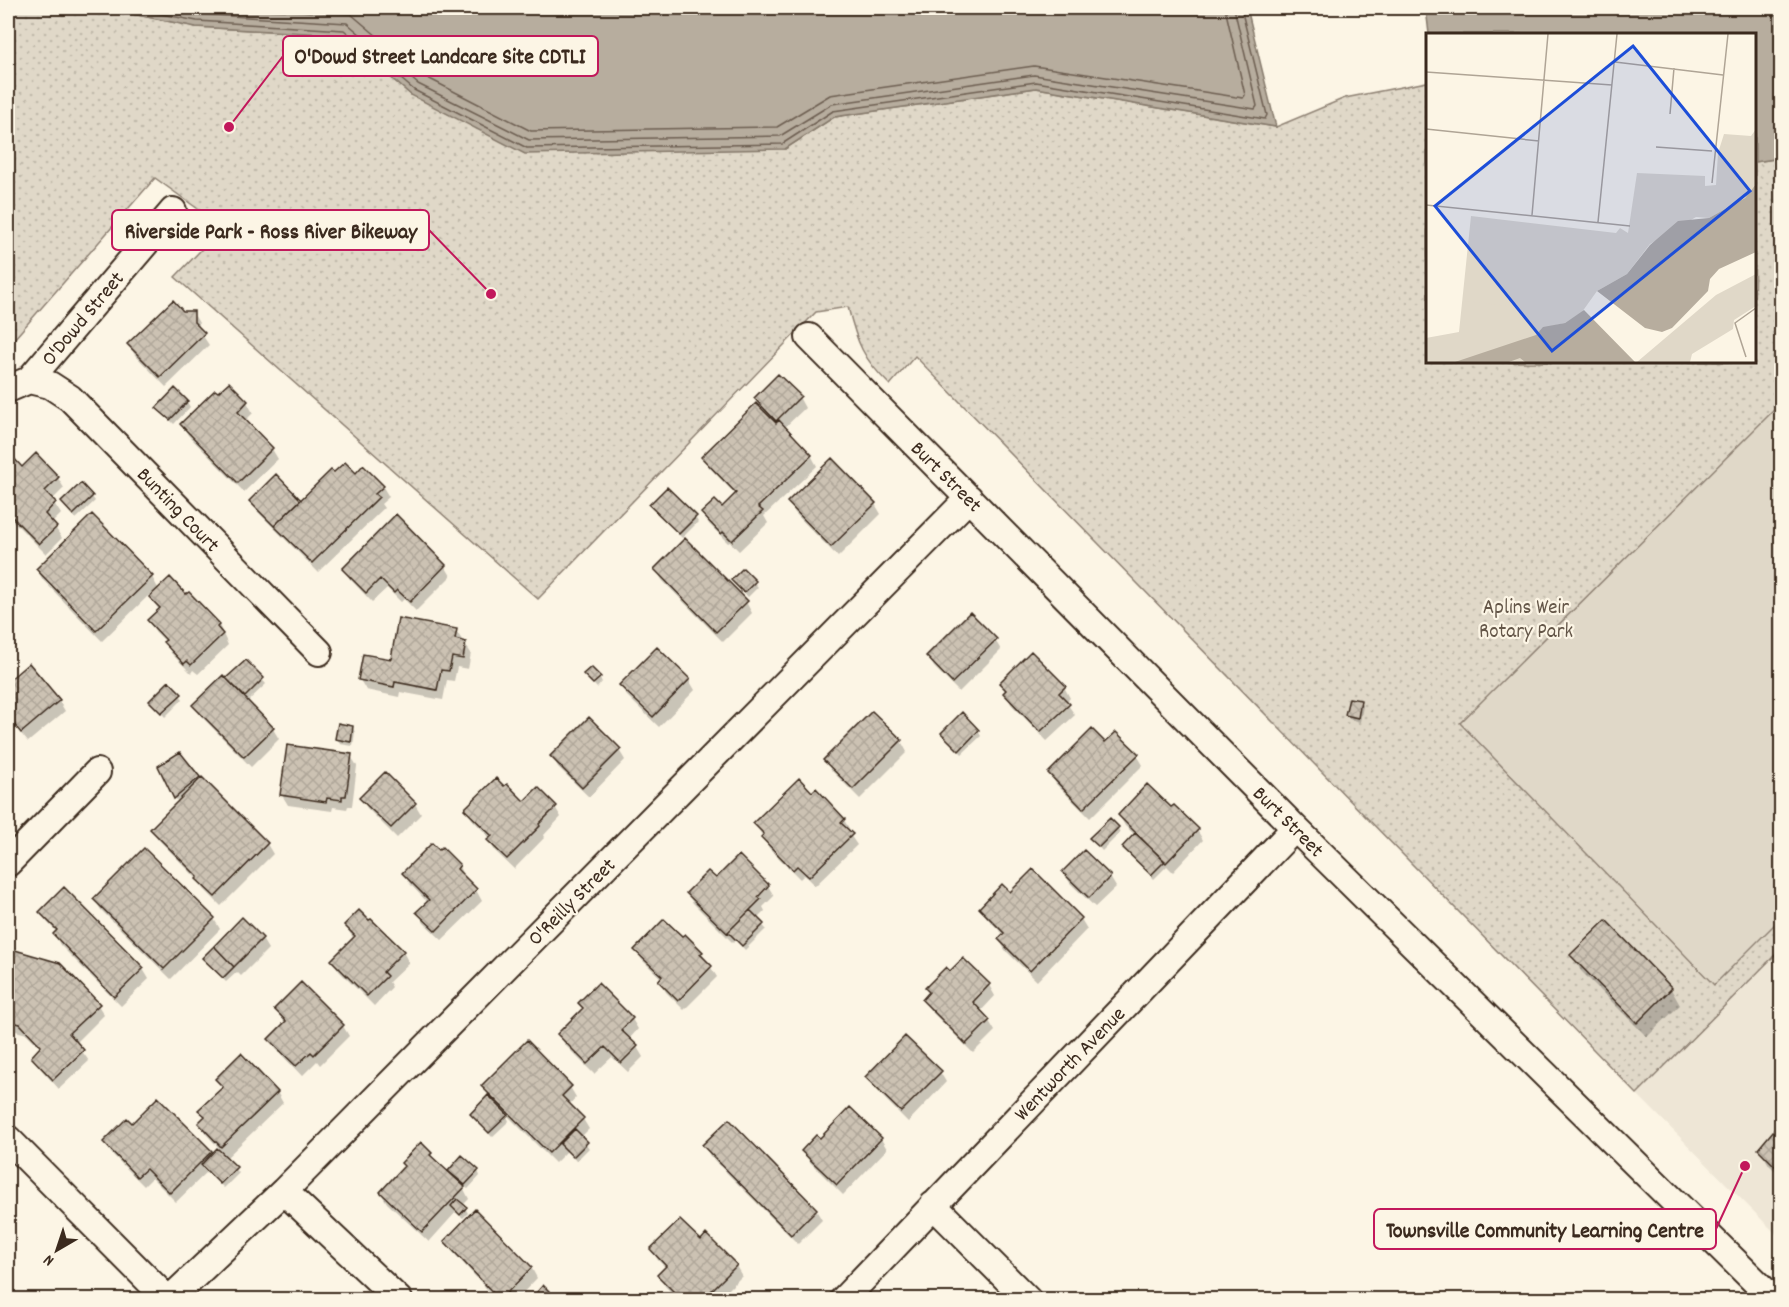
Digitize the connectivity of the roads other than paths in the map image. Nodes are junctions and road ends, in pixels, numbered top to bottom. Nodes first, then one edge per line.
1 (173, 211) dead end
2 (809, 337) dead end
3 (18, 385) edge
4 (969, 498) junction
5 (319, 652) dead end
6 (97, 772) dead end
7 (1295, 828) junction
8 (8, 863) edge
9 (8, 1139) edge
10 (284, 1191) junction
11 (933, 1205) junction
12 (169, 1299) edge
13 (399, 1299) edge
14 (843, 1299) edge
15 (1028, 1299) edge
16 (1774, 1299) edge

1 - 3 street, O'Dowd Street
2 - 4 street, Burt Street
3 - 5 street, Bunting Court
4 - 7 street, Burt Street
4 - 10 street, O'Reilly Street
6 - 8 street
7 - 11 street, Wentworth Avenue
7 - 16 street, Burt Street
9 - 12 street
10 - 12 street, O'Reilly Street
10 - 13 street
11 - 14 street, Wentworth Avenue
11 - 15 street

